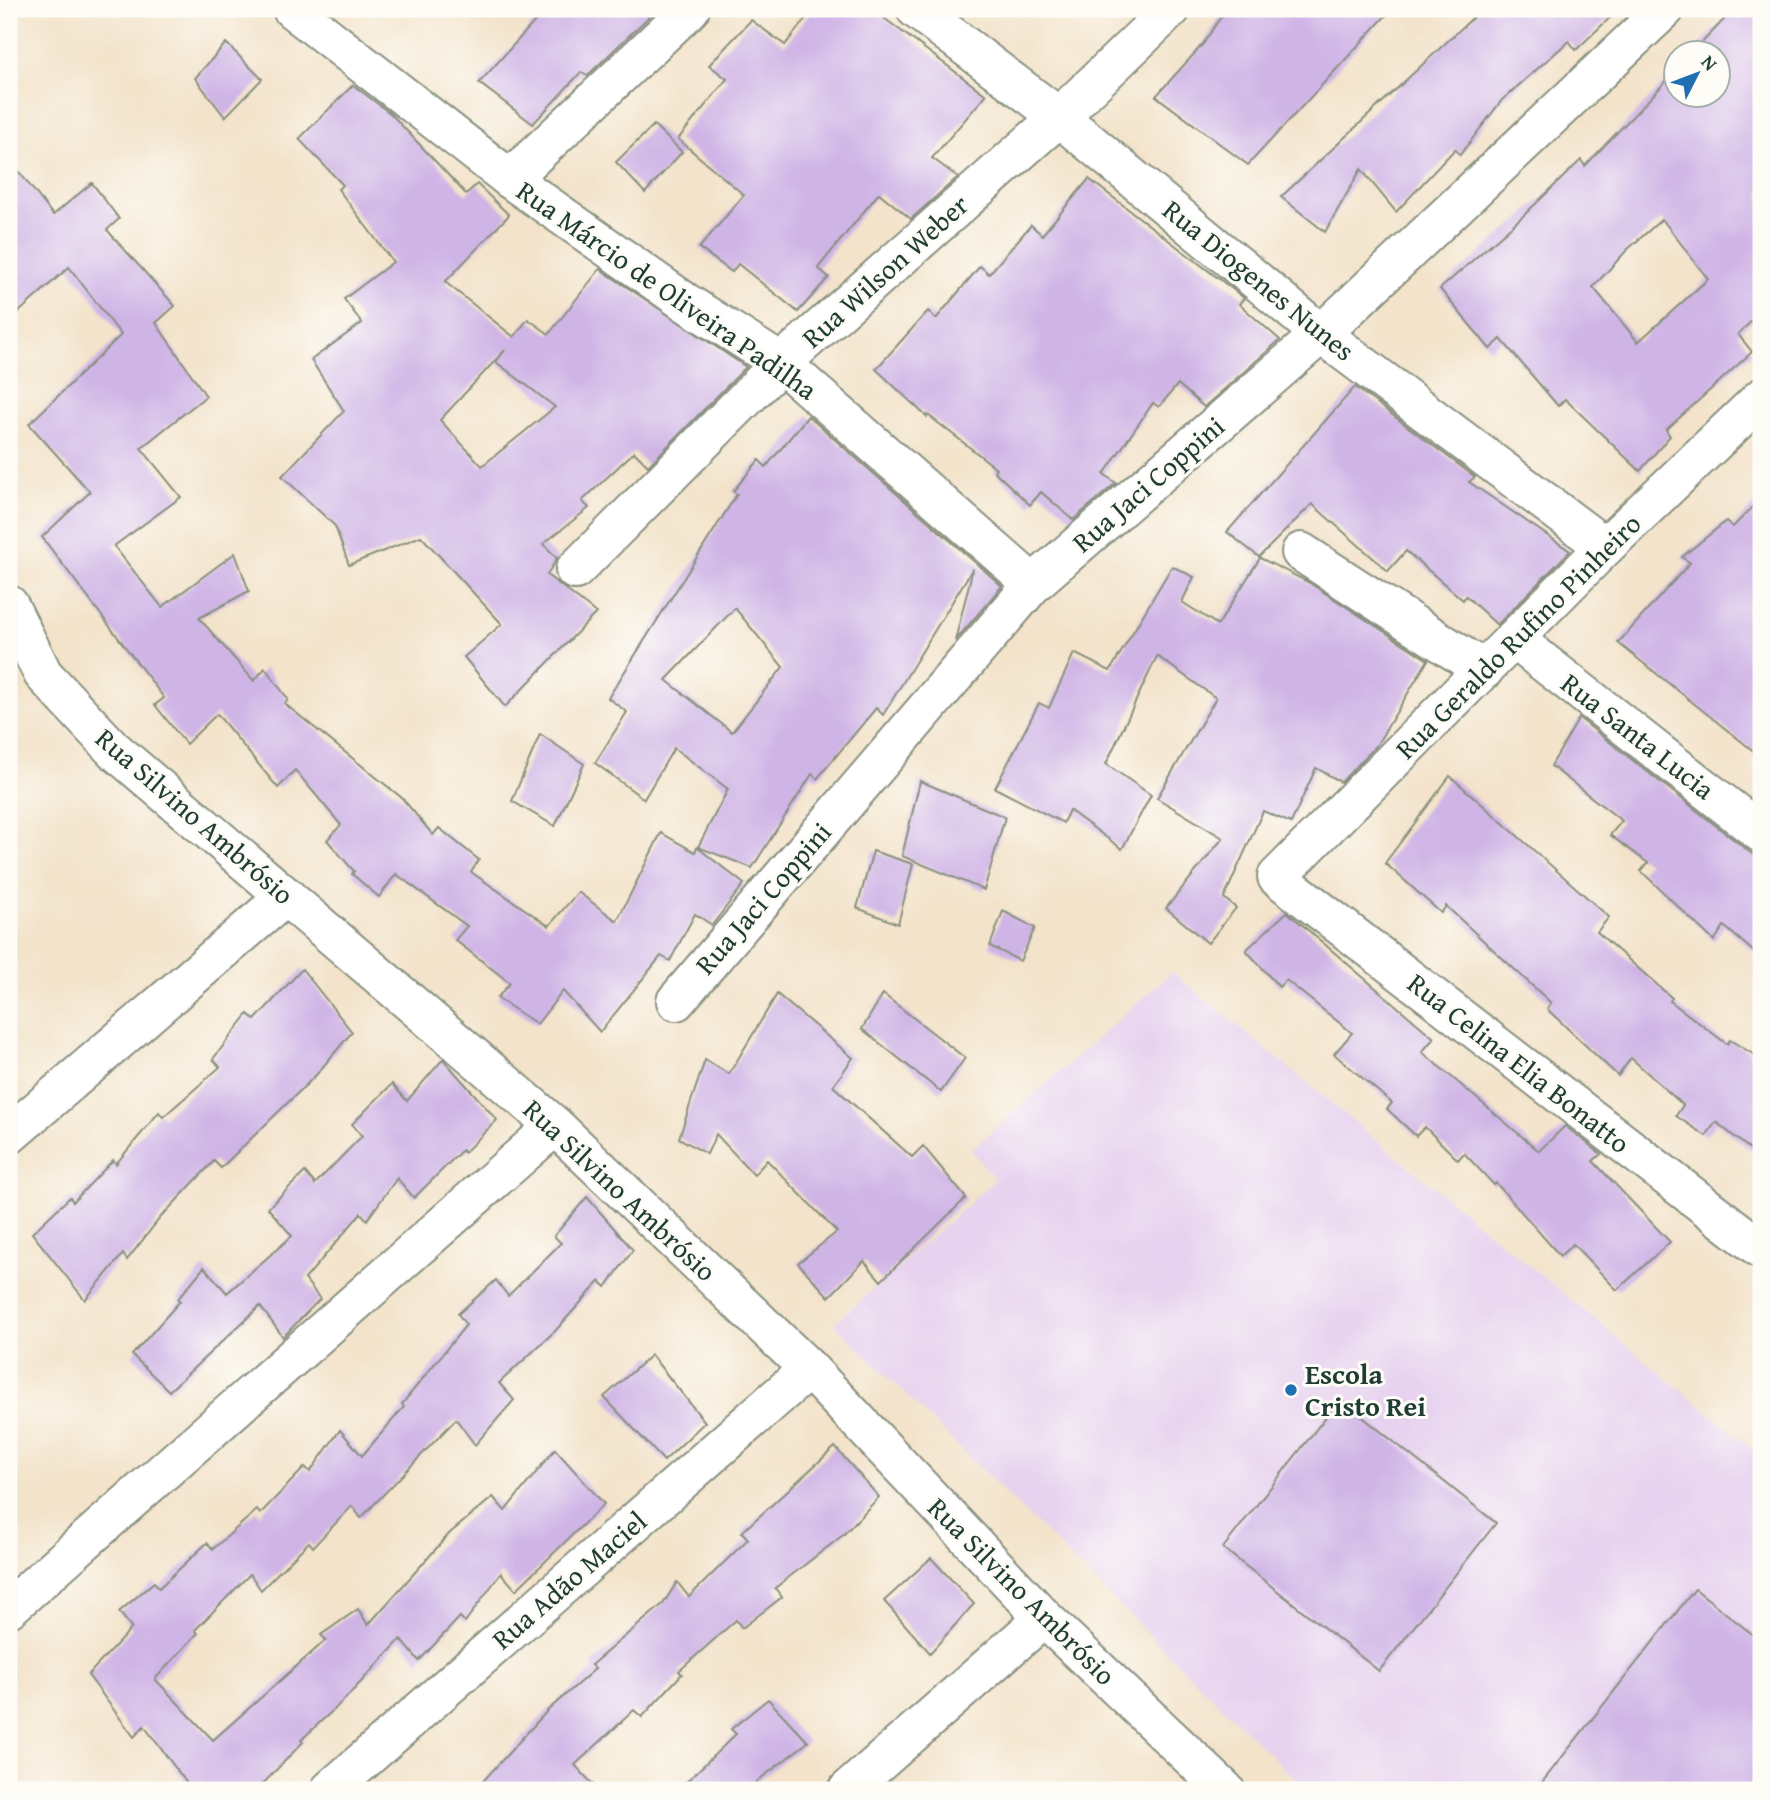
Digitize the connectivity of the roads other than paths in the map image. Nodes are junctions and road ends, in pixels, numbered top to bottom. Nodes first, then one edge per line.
1 (292, 9) edge
2 (690, 9) edge
3 (916, 9) edge
4 (1171, 9) edge
5 (1665, 9) edge
6 (1059, 117) junction
7 (510, 179) junction
8 (1321, 334) junction
9 (781, 363) junction
10 (1760, 402) edge
11 (1605, 547) junction
12 (1301, 552) dead end
13 (575, 570) dead end
14 (1033, 584) junction
15 (9, 606) edge
16 (1514, 639) junction
17 (1484, 670) junction
18 (1761, 833) edge
19 (1277, 877) joint
20 (286, 896) junction
21 (676, 1001) dead end
22 (555, 1126) junction
23 (9, 1135) edge
24 (1761, 1250) edge
25 (809, 1369) junction
26 (9, 1608) edge
27 (1044, 1618) junction
28 (330, 1790) edge
29 (848, 1790) edge
30 (1225, 1790) edge

1 - 7 street, Rua Márcio de Oliveira Padilha
2 - 7 street
3 - 6 street, Rua Diogenes Nunes
4 - 6 street, Rua Wilson Weber
5 - 8 street, Rua Jaci Coppini
6 - 8 street, Rua Diogenes Nunes
6 - 9 street, Rua Wilson Weber
7 - 9 street, Rua Márcio de Oliveira Padilha
8 - 11 street, Rua Diogenes Nunes
8 - 14 street, Rua Jaci Coppini
9 - 13 street, Rua Wilson Weber
9 - 14 street, Rua Márcio de Oliveira Padilha
10 - 11 street, Rua Geraldo Rufino Pinheiro
11 - 16 street, Rua Geraldo Rufino Pinheiro
12 - 17 street
14 - 21 street, Rua Jaci Coppini
15 - 20 street, Rua Silvino Ambrósio
16 - 17 street, Rua Geraldo Rufino Pinheiro
16 - 18 street, Rua Santa Lucia
17 - 19 street, Rua Geraldo Rufino Pinheiro
19 - 24 street, Rua Celina Elia Bonatto
20 - 22 street, Rua Silvino Ambrósio
20 - 23 street
22 - 25 street, Rua Silvino Ambrósio
22 - 26 street
25 - 27 street, Rua Silvino Ambrósio
25 - 28 street, Rua Adão Maciel
27 - 29 street
27 - 30 street, Rua Silvino Ambrósio

